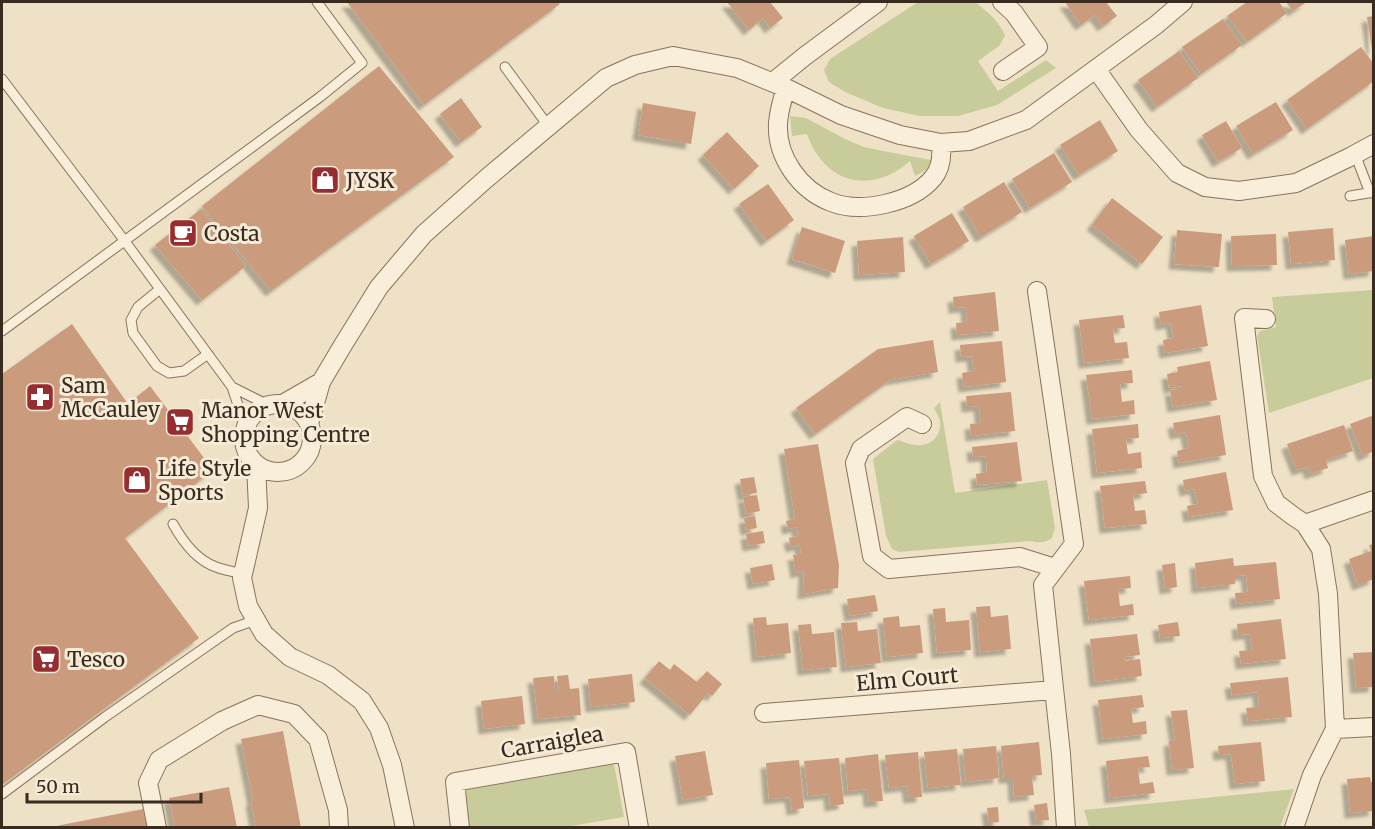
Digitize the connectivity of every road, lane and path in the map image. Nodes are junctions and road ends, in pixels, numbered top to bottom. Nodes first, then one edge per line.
1 (317, 2) edge
2 (878, 2) edge
3 (1002, 2) edge
4 (1183, 2) edge
5 (505, 67) dead end
6 (1096, 69) junction
7 (1003, 71) dead end
8 (2, 79) edge
9 (780, 85) junction
10 (549, 127) junction
11 (941, 143) junction
12 (1374, 144) edge
13 (1355, 154) junction
14 (1372, 193) edge
15 (1350, 196) dead end
16 (124, 240) junction
17 (160, 290) junction
18 (1037, 291) dead end
19 (1266, 319) dead end
20 (2, 331) edge
21 (208, 354) junction
22 (321, 382) junction
23 (232, 387) junction
24 (275, 405) junction
25 (309, 424) junction
26 (922, 424) dead end
27 (246, 429) junction
28 (256, 464) junction
29 (282, 472) junction
30 (1374, 500) edge
31 (258, 508) junction
32 (173, 524) dead end
33 (1305, 524) junction
34 (1055, 568) junction
35 (243, 574) junction
36 (256, 620) junction
37 (1054, 690) junction
38 (764, 713) dead end
39 (1374, 727) edge
40 (1335, 729) junction
41 (2, 794) edge
42 (157, 828) edge
43 (339, 828) edge
44 (405, 828) edge
45 (460, 828) edge
46 (639, 828) edge
47 (1066, 828) edge
48 (1294, 828) edge

1 - 16 lane
2 - 9 street
3 - 7 street
4 - 6 street
5 - 10 lane
6 - 11 street
6 - 13 street
8 - 16 lane
9 - 10 street
9 - 11 street
9 - 11 street
10 - 22 street
12 - 13 street
13 - 14 lane
14 - 15 lane
16 - 17 lane
16 - 20 lane
17 - 21 lane
17 - 21 lane
18 - 34 street
19 - 33 street
21 - 23 lane
22 - 24 street
22 - 25 street
23 - 24 lane
23 - 27 lane
24 - 25 street
24 - 27 street
25 - 29 street
26 - 34 street
27 - 28 street
28 - 29 street
28 - 31 street
29 - 31 street
30 - 33 street
31 - 35 street
32 - 35 lane
33 - 40 street
34 - 37 street
35 - 36 street
36 - 41 lane
36 - 44 street
37 - 38 street, Elm Court
37 - 47 street
39 - 40 street
40 - 48 street
42 - 43 street
45 - 46 street, Carraiglea

